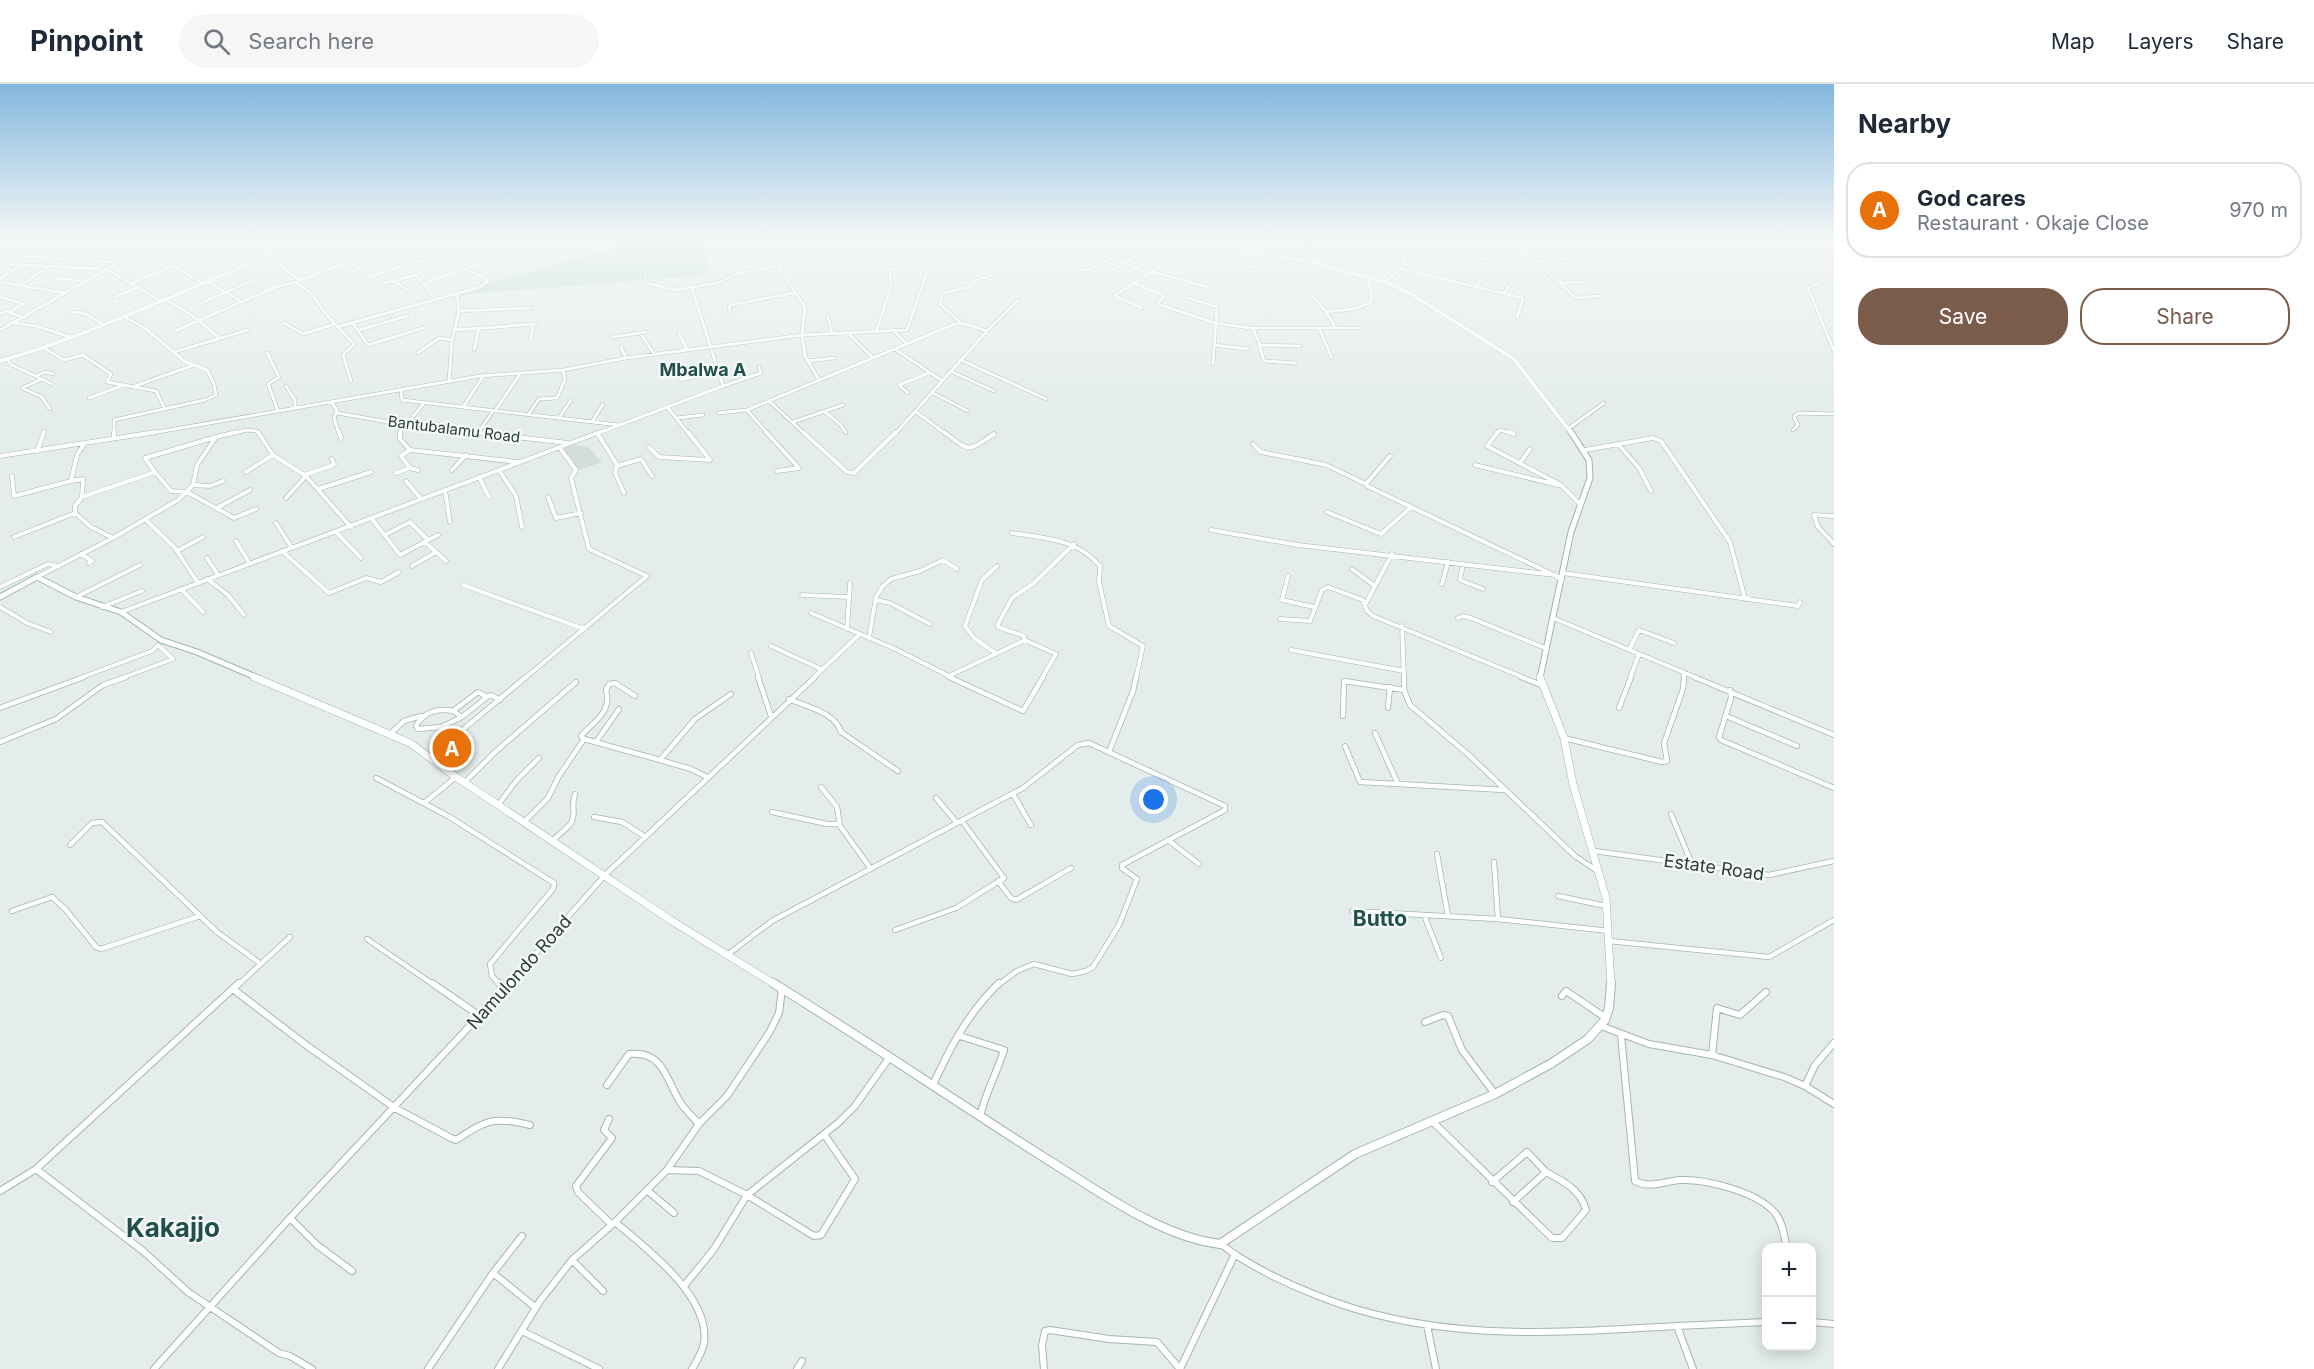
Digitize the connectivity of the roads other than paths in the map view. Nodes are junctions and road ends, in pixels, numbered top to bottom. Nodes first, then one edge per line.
1 (3, 298) edge
2 (59, 298) edge
3 (159, 298) edge
4 (168, 298) edge
5 (212, 298) edge
6 (235, 298) edge
7 (251, 298) edge
8 (315, 298) edge
9 (435, 298) edge
10 (458, 298) edge
11 (695, 298) edge
12 (768, 298) edge
13 (797, 298) edge
14 (887, 298) edge
15 (918, 298) edge
16 (941, 298) edge
17 (1116, 298) edge
18 (1162, 298) edge
19 (1188, 298) dead end
20 (1314, 298) edge
21 (1372, 298) edge
22 (1416, 298) edge
23 (1520, 298) edge
24 (1812, 298) edge
25 (163, 300) junction
26 (1018, 300) dead end
27 (242, 302) junction
28 (201, 303) dead end
29 (530, 308) dead end
30 (1142, 308) dead end
31 (459, 311) junction
32 (9, 312) junction
33 (73, 312) dead end
34 (1326, 312) junction
35 (730, 313) dead end
36 (0, 314) edge
37 (407, 316) dead end
38 (125, 317) junction
39 (828, 317) dead end
40 (25, 318) junction
41 (1516, 318) dead end
42 (200, 321) junction
43 (352, 322) junction
44 (15, 323) junction
45 (284, 323) dead end
46 (961, 323) junction
47 (1215, 323) junction
48 (336, 325) junction
49 (104, 326) junction
50 (423, 328) dead end
51 (479, 328) junction
52 (1253, 328) junction
53 (1319, 328) junction
54 (1336, 328) junction
55 (1357, 328) dead end
56 (0, 330) edge
57 (248, 330) dead end
58 (359, 330) junction
59 (455, 330) junction
60 (877, 330) junction
61 (894, 331) junction
62 (987, 331) junction
63 (175, 332) dead end
64 (646, 332) dead end
65 (847, 332) junction
66 (640, 333) junction
67 (679, 333) dead end
68 (832, 334) junction
69 (802, 335) junction
70 (613, 337) dead end
71 (73, 338) junction
72 (219, 338) junction
73 (531, 339) dead end
74 (452, 340) junction
75 (906, 343) junction
76 (1214, 345) junction
77 (1259, 345) junction
78 (710, 346) junction
79 (1300, 346) dead end
80 (621, 347) dead end
81 (44, 348) junction
82 (895, 349) junction
83 (1248, 349) dead end
84 (474, 350) dead end
85 (687, 350) junction
86 (1834, 351) edge
87 (174, 352) junction
88 (267, 353) dead end
89 (418, 353) dead end
90 (655, 355) junction
91 (626, 358) junction
92 (834, 358) dead end
93 (873, 358) junction
94 (1332, 358) dead end
95 (8, 359) junction
96 (962, 360) junction
97 (807, 361) junction
98 (0, 362) edge
99 (1296, 363) dead end
100 (1213, 364) dead end
101 (194, 365) junction
102 (759, 367) dead end
103 (563, 370) junction
104 (950, 371) junction
105 (717, 372) junction
106 (929, 373) junction
107 (53, 374) dead end
108 (520, 374) junction
109 (484, 375) junction
110 (35, 376) junction
111 (42, 379) junction
112 (680, 380) dead end
113 (819, 380) junction
114 (351, 381) dead end
115 (449, 381) junction
116 (941, 381) junction
117 (52, 384) dead end
118 (124, 386) junction
119 (286, 386) dead end
120 (723, 386) junction
121 (132, 387) junction
122 (401, 390) junction
123 (994, 391) dead end
124 (931, 392) junction
125 (908, 393) dead end
126 (89, 398) dead end
127 (1046, 399) dead end
128 (570, 400) dead end
129 (769, 401) junction
130 (332, 402) junction
131 (424, 403) junction
132 (1604, 403) dead end
133 (603, 404) dead end
134 (843, 405) dead end
135 (164, 407) junction
136 (463, 407) junction
137 (296, 408) junction
138 (669, 408) junction
139 (50, 409) dead end
140 (747, 410) junction
141 (278, 411) junction
142 (494, 411) junction
143 (915, 411) junction
144 (968, 411) dead end
145 (825, 412) junction
146 (337, 413) junction
147 (718, 413) dead end
148 (1834, 414) edge
149 (528, 415) junction
150 (703, 415) dead end
151 (559, 418) junction
152 (677, 418) junction
153 (235, 419) junction
154 (592, 422) junction
155 (793, 422) junction
156 (400, 424) junction
157 (406, 425) junction
158 (621, 426) junction
159 (1569, 428) junction
160 (1793, 430) dead end
161 (44, 431) dead end
162 (236, 432) junction
163 (478, 433) junction
164 (846, 433) dead end
165 (598, 434) junction
166 (994, 434) dead end
167 (1514, 434) dead end
168 (114, 437) junction
169 (216, 437) junction
170 (341, 438) dead end
171 (85, 443) junction
172 (571, 444) junction
173 (1253, 444) dead end
174 (1618, 444) junction
175 (649, 447) dead end
176 (560, 448) junction
177 (1530, 449) dead end
178 (410, 450) junction
179 (1585, 450) junction
180 (37, 451) junction
181 (273, 455) junction
182 (466, 455) junction
183 (0, 456) edge
184 (1390, 456) dead end
185 (332, 459) dead end
186 (520, 462) junction
187 (1520, 463) junction
188 (1475, 465) dead end
189 (617, 466) junction
190 (410, 468) junction
191 (418, 470) dead end
192 (452, 470) dead end
193 (499, 470) junction
194 (777, 471) dead end
195 (155, 472) junction
196 (246, 472) dead end
197 (371, 472) dead end
198 (396, 473) dead end
199 (305, 475) junction
200 (12, 476) dead end
201 (652, 476) dead end
202 (480, 477) junction
203 (71, 481) junction
204 (223, 481) dead end
205 (406, 481) dead end
206 (1366, 484) junction
207 (193, 485) junction
208 (1561, 485) junction
209 (318, 489) junction
210 (250, 490) dead end
211 (445, 490) junction
212 (1651, 491) dead end
213 (187, 492) junction
214 (624, 493) dead end
215 (82, 497) junction
216 (489, 497) dead end
217 (548, 497) dead end
218 (286, 498) dead end
219 (421, 499) junction
220 (1580, 504) junction
221 (1411, 507) junction
222 (217, 508) junction
223 (256, 509) dead end
224 (1327, 512) dead end
225 (75, 513) junction
226 (581, 513) junction
227 (1834, 516) edge
228 (145, 519) junction
229 (372, 519) junction
230 (450, 522) dead end
231 (276, 523) dead end
232 (522, 526) dead end
233 (351, 527) junction
234 (1211, 530) dead end
235 (336, 532) junction
236 (1012, 533) dead end
237 (385, 535) junction
238 (438, 535) dead end
239 (14, 537) dead end
240 (203, 537) dead end
241 (113, 538) junction
242 (236, 541) dead end
243 (427, 541) junction
244 (1074, 544) junction
245 (1834, 544) edge
246 (291, 548) junction
247 (177, 551) junction
248 (282, 551) junction
249 (436, 552) junction
250 (81, 554) junction
251 (1392, 554) junction
252 (207, 558) dead end
253 (361, 558) dead end
254 (446, 561) dead end
255 (1448, 562) junction
256 (89, 563) dead end
257 (250, 564) junction
258 (1463, 564) junction
259 (140, 565) dead end
260 (57, 566) junction
261 (412, 566) dead end
262 (997, 566) dead end
263 (957, 569) dead end
264 (1352, 569) dead end
265 (399, 572) dead end
266 (218, 575) junction
267 (1288, 576) dead end
268 (1560, 576) junction
269 (37, 577) junction
270 (207, 579) junction
271 (198, 583) junction
272 (850, 583) dead end
273 (1442, 584) dead end
274 (463, 585) dead end
275 (1375, 586) junction
276 (0, 587) edge
277 (182, 589) junction
278 (1483, 589) dead end
279 (142, 591) dead end
280 (802, 595) dead end
281 (0, 597) edge
282 (76, 597) junction
283 (849, 597) junction
284 (1745, 599) junction
285 (876, 600) junction
286 (1800, 602) dead end
287 (1366, 603) junction
288 (0, 606) edge
289 (102, 607) junction
290 (1314, 607) junction
291 (121, 612) junction
292 (203, 612) dead end
293 (811, 613) dead end
294 (244, 615) dead end
295 (1458, 618) dead end
296 (1553, 618) junction
297 (1280, 619) dead end
298 (930, 624) dead end
299 (1402, 626) junction
300 (584, 629) junction
301 (847, 629) junction
302 (51, 632) dead end
303 (859, 634) junction
304 (869, 638) junction
305 (1025, 640) junction
306 (160, 643) junction
307 (1674, 643) dead end
308 (771, 646) dead end
309 (1545, 648) junction
310 (1291, 650) dead end
311 (1629, 650) junction
312 (994, 652) junction
313 (752, 653) dead end
314 (1639, 654) junction
315 (821, 669) junction
316 (1404, 671) junction
317 (1684, 672) junction
318 (949, 676) junction
319 (576, 682) dead end
320 (1544, 686) junction
321 (1389, 687) junction
322 (1404, 690) junction
323 (1730, 690) junction
324 (731, 694) dead end
325 (635, 696) dead end
326 (487, 697) junction
327 (789, 699) junction
328 (500, 700) junction
329 (0, 708) edge
330 (1388, 708) dead end
331 (1619, 708) dead end
332 (619, 710) dead end
333 (453, 711) junction
334 (424, 715) junction
335 (771, 716) junction
336 (1343, 716) dead end
337 (1726, 716) junction
338 (462, 717) junction
339 (404, 721) junction
340 (416, 726) junction
341 (1375, 733) dead end
342 (390, 734) junction
343 (1834, 735) edge
344 (1564, 738) junction
345 (584, 739) junction
346 (0, 742) edge
347 (596, 742) junction
348 (1345, 746) dead end
349 (1797, 746) dead end
350 (1109, 752) junction
351 (430, 757) junction
352 (539, 758) dead end
353 (660, 760) junction
354 (898, 771) dead end
355 (456, 777) junction
356 (707, 777) junction
357 (376, 778) dead end
358 (464, 783) junction
359 (1398, 784) junction
360 (821, 787) dead end
361 (1834, 788) edge
362 (1505, 790) junction
363 (576, 794) dead end
364 (1013, 794) junction
365 (936, 798) dead end
366 (424, 803) junction
367 (498, 805) junction
368 (772, 812) dead end
369 (1671, 814) dead end
370 (594, 817) dead end
371 (525, 821) junction
372 (959, 822) junction
373 (838, 824) junction
374 (1031, 825) dead end
375 (644, 836) junction
376 (553, 840) junction
377 (1168, 840) junction
378 (70, 845) dead end
379 (1594, 851) junction
380 (1437, 854) dead end
381 (1834, 861) edge
382 (1494, 862) dead end
383 (1199, 864) dead end
384 (1692, 864) junction
385 (1071, 868) dead end
386 (871, 869) junction
387 (1600, 873) junction
388 (605, 875) junction
389 (998, 881) junction
390 (1558, 896) dead end
391 (1606, 906) junction
392 (12, 911) dead end
393 (1352, 911) dead end
394 (1424, 915) junction
395 (200, 916) junction
396 (1448, 916) junction
397 (1498, 919) junction
398 (1834, 920) edge
399 (894, 930) dead end
400 (1609, 931) junction
401 (290, 937) dead end
402 (368, 939) dead end
403 (1609, 941) junction
404 (728, 955) junction
405 (1441, 958) dead end
406 (261, 964) junction
407 (233, 989) junction
408 (782, 989) junction
409 (505, 990) junction
410 (1766, 992) dead end
411 (1562, 996) dead end
412 (480, 1016) junction
413 (1606, 1018) junction
414 (1425, 1022) dead end
415 (1601, 1026) junction
416 (1621, 1035) junction
417 (960, 1036) junction
418 (1834, 1043) edge
419 (1712, 1055) junction
420 (889, 1058) junction
421 (607, 1085) dead end
422 (933, 1086) junction
423 (1805, 1086) junction
424 (1495, 1094) junction
425 (1834, 1104) edge
426 (395, 1108) junction
427 (980, 1117) junction
428 (609, 1119) dead end
429 (1432, 1121) junction
430 (699, 1124) junction
431 (530, 1125) dead end
432 (824, 1134) junction
433 (36, 1169) junction
434 (667, 1170) junction
435 (1546, 1172) junction
436 (1492, 1182) junction
437 (0, 1191) edge
438 (648, 1191) junction
439 (747, 1195) junction
440 (1513, 1202) junction
441 (674, 1213) dead end
442 (291, 1218) junction
443 (614, 1223) junction
444 (522, 1236) dead end
445 (1785, 1243) edge
446 (1220, 1244) junction
447 (1235, 1254) junction
448 (572, 1260) junction
449 (352, 1271) dead end
450 (494, 1273) junction
451 (684, 1286) junction
452 (603, 1291) dead end
453 (212, 1307) junction
454 (536, 1308) junction
455 (1762, 1322) edge
456 (1816, 1322) edge
457 (1834, 1324) edge
458 (1427, 1325) junction
459 (1677, 1326) junction
460 (522, 1331) junction
461 (802, 1361) dead end
462 (154, 1369) edge
463 (312, 1369) edge
464 (428, 1369) edge
465 (498, 1369) edge
466 (599, 1369) edge
467 (692, 1369) edge
468 (797, 1369) edge
469 (1044, 1369) edge
470 (1180, 1369) edge
471 (1436, 1369) edge
472 (1693, 1369) edge

1 - 32 street
2 - 40 street
3 - 25 street
4 - 25 street
5 - 28 street
6 - 27 street
7 - 27 street
8 - 48 street
9 - 43 street
10 - 31 street
11 - 78 street
12 - 35 street
13 - 69 street
14 - 60 street
15 - 61 street
16 - 46 street
17 - 30 street
18 - 47 street
19 - 47 street
20 - 34 street
21 - 34 street
22 - 159 street
23 - 41 street
24 - 86 street
25 - 38 street
25 - 42 street
26 - 62 street
27 - 42 street
29 - 31 street
31 - 59 street
32 - 36 street
32 - 40 street
33 - 49 street
34 - 54 street
37 - 58 street
38 - 49 street
38 - 87 street
39 - 68 street
40 - 44 street
42 - 63 street
42 - 72 street
43 - 48 street
43 - 58 street
44 - 56 street
44 - 71 street
45 - 48 street
46 - 62 street
46 - 75 street
47 - 52 street
47 - 76 street
48 - 114 street
49 - 71 street
50 - 58 street
51 - 59 street
51 - 73 street
51 - 84 street
52 - 53 street
52 - 77 street
53 - 54 street
53 - 94 street
54 - 55 street
57 - 72 street
59 - 74 street
60 - 61 street
60 - 65 street
61 - 75 street
62 - 96 street
64 - 66 street
65 - 68 street
65 - 93 street
66 - 70 street
66 - 90 street
67 - 85 street
68 - 69 street
69 - 78 street
69 - 97 street
71 - 81 street
72 - 87 street
74 - 89 street
74 - 115 street
75 - 82 street
76 - 83 street
76 - 100 street
77 - 79 street
77 - 99 street
78 - 85 street
78 - 105 street
80 - 91 street
81 - 95 street
81 - 118 street
82 - 93 street
82 - 106 street
85 - 90 street
87 - 101 street
88 - 141 street
90 - 91 street
91 - 103 street
92 - 97 street
93 - 113 street
95 - 98 street
95 - 110 street
96 - 104 street
96 - 127 street
97 - 113 street
101 - 121 street
101 - 135 street
102 - 120 street
103 - 108 street
103 - 149 street
104 - 116 street
104 - 123 street
105 - 112 street
105 - 120 street
106 - 116 street
106 - 125 street
107 - 110 street
108 - 109 street
108 - 142 street
109 - 115 street
109 - 136 street
110 - 111 street
111 - 117 street
111 - 139 street
113 - 129 street
115 - 122 street
116 - 124 street
118 - 121 street
118 - 126 street
119 - 137 street
120 - 138 street
121 - 135 street
122 - 130 street
122 - 131 street
124 - 143 street
124 - 144 street
128 - 151 street
129 - 140 street
129 - 155 street
130 - 137 street
130 - 146 street
131 - 136 street
131 - 157 street
132 - 159 street
133 - 154 street
134 - 145 street
135 - 168 street
136 - 142 street
137 - 141 street
138 - 152 street
138 - 158 street
140 - 147 street
140 - 194 street
141 - 153 street
142 - 149 street
142 - 163 street
143 - 155 street
143 - 166 street
145 - 155 street
145 - 164 street
146 - 156 street, Bantubalamu Road
146 - 170 street
148 - 160 street
149 - 151 street
150 - 152 street
151 - 154 street
152 - 175 street
153 - 162 street
153 - 168 street
154 - 158 street
156 - 157 street, Bantubalamu Road
156 - 178 street
157 - 163 street, Bantubalamu Road
158 - 165 street
159 - 179 street
161 - 180 street
162 - 169 street
162 - 181 street
163 - 172 street, Bantubalamu Road
165 - 172 street
165 - 189 street
167 - 187 street
168 - 171 street
169 - 195 street
169 - 207 street
171 - 180 street
171 - 203 street
172 - 176 street
173 - 206 street
174 - 179 street
174 - 212 street
174 - 284 street
176 - 186 street
176 - 226 street
177 - 187 street
178 - 182 street
178 - 190 street
179 - 220 street
180 - 183 street
181 - 196 street
181 - 199 street
182 - 186 street
182 - 192 street
184 - 206 street
185 - 199 street
186 - 193 street
187 - 208 street
188 - 208 street
189 - 201 street
189 - 214 street
190 - 191 street
190 - 198 street
193 - 202 street
193 - 232 street
195 - 213 street
195 - 215 street
197 - 209 street
199 - 209 street
199 - 218 street
200 - 203 street
202 - 211 street
202 - 216 street
203 - 215 street
204 - 207 street
205 - 219 street
206 - 221 street
207 - 213 street
208 - 220 street
209 - 233 street
210 - 222 street
211 - 219 street
211 - 230 street
213 - 222 street
213 - 228 street
215 - 225 street
217 - 226 street
219 - 229 street
220 - 268 street
221 - 224 street
221 - 268 street
222 - 223 street
225 - 239 street
225 - 241 street
226 - 300 street
227 - 245 street
228 - 241 street
228 - 247 street
229 - 233 street
229 - 237 street
231 - 246 street
233 - 235 street
234 - 251 street
235 - 246 street
235 - 253 street
236 - 244 street
237 - 243 street
237 - 243 street
238 - 243 street
240 - 247 street
241 - 250 street
242 - 257 street
243 - 249 street
244 - 305 street
244 - 350 street
246 - 248 street
247 - 271 street
248 - 257 street
248 - 265 street
249 - 254 street
249 - 261 street
250 - 256 street
250 - 260 street
251 - 255 street
251 - 275 street
252 - 266 street
255 - 258 street
255 - 273 street
257 - 266 street
258 - 268 street
258 - 278 street
259 - 282 street
260 - 269 street
260 - 276 street
262 - 312 street
263 - 285 street
264 - 275 street
266 - 270 street
267 - 290 street
268 - 284 street
268 - 296 street
269 - 281 street
269 - 282 street
270 - 271 street
270 - 294 street
271 - 277 street
272 - 283 street
274 - 300 street
275 - 287 street
277 - 291 street
277 - 292 street
279 - 289 street
280 - 283 street
282 - 289 street
283 - 301 street
284 - 286 street
285 - 298 street
285 - 304 street
287 - 290 street
287 - 299 street
288 - 302 street
289 - 291 street
290 - 297 street
291 - 306 street
293 - 301 street
295 - 309 street
296 - 309 street
296 - 311 street
299 - 316 street
299 - 320 street
300 - 328 street
301 - 303 street
303 - 304 street
303 - 315 street, Namulondo Road
304 - 318 street
305 - 312 street
305 - 318 street
306 - 329 street
306 - 342 street
306 - 346 street
307 - 311 street
308 - 315 street
309 - 320 street
310 - 316 street
311 - 314 street
312 - 318 street
313 - 335 street
314 - 317 street
314 - 331 street
315 - 327 street, Namulondo Road
316 - 322 street
317 - 323 street
317 - 344 street
319 - 358 street
320 - 344 street
321 - 322 street
321 - 330 street
321 - 336 street
322 - 362 street
323 - 337 street
323 - 343 street
324 - 353 street
325 - 345 street
326 - 328 street
326 - 333 street
326 - 338 street
327 - 335 street, Namulondo Road
327 - 354 street
328 - 351 street
332 - 347 street
333 - 334 street
333 - 338 street
334 - 339 street
334 - 340 street
335 - 356 street, Namulondo Road
337 - 349 street
337 - 361 street
338 - 340 street
339 - 340 street
339 - 342 street
341 - 359 street
342 - 351 street
344 - 379 street
345 - 347 street
345 - 371 street
347 - 353 street
348 - 359 street
350 - 364 street
350 - 377 street
351 - 355 street
352 - 367 street
353 - 356 street
355 - 358 street
355 - 366 street
356 - 375 street, Namulondo Road
357 - 366 street
358 - 367 street
359 - 362 street
360 - 373 street
362 - 387 street
363 - 376 street
364 - 372 street
364 - 374 street
365 - 372 street
366 - 409 street
367 - 371 street
368 - 373 street
369 - 384 street
370 - 375 street
371 - 376 street
372 - 386 street
372 - 389 street
373 - 386 street
375 - 388 street, Namulondo Road
376 - 388 street
377 - 383 street
377 - 417 street
378 - 395 street
379 - 384 street, Estate Road
379 - 387 street
380 - 396 street
381 - 384 street, Estate Road
382 - 397 street
385 - 389 street
386 - 404 street
387 - 391 street
388 - 404 street
388 - 409 street, Namulondo Road
389 - 399 street
390 - 391 street
391 - 400 street
392 - 395 street
393 - 394 street
394 - 396 street
394 - 405 street
395 - 406 street
396 - 397 street
397 - 400 street
398 - 403 street
400 - 403 street
401 - 406 street
402 - 412 street
403 - 413 street
404 - 408 street
406 - 407 street
407 - 426 street
407 - 433 street
408 - 420 street
408 - 430 street
409 - 412 street, Namulondo Road
410 - 419 street
411 - 413 street
412 - 426 street, Namulondo Road
413 - 415 street
414 - 424 street
415 - 416 street
415 - 424 street
416 - 419 street
416 - 445 street
417 - 422 street
417 - 427 street
418 - 423 street
419 - 423 street
420 - 422 street
420 - 432 street
421 - 430 street
422 - 427 street
423 - 425 street
424 - 429 street
426 - 431 street
426 - 442 street, Namulondo Road
427 - 446 street
428 - 443 street
429 - 436 street
429 - 446 street
430 - 434 street
432 - 439 street
432 - 439 street
433 - 437 street
433 - 453 street
434 - 438 street
434 - 439 street
435 - 436 street
435 - 440 street
435 - 440 street
436 - 440 street
438 - 441 street
438 - 443 street
439 - 451 street
442 - 449 street
442 - 453 street, Namulondo Road
443 - 448 street
443 - 451 street
444 - 450 street
446 - 447 street
447 - 458 street
447 - 470 street
448 - 452 street
448 - 454 street
450 - 454 street
450 - 464 street
451 - 467 street
453 - 462 street, Namulondo Road
453 - 463 street
454 - 460 street
455 - 459 street
456 - 457 street
458 - 459 street
458 - 471 street
459 - 472 street
460 - 465 street
460 - 466 street
461 - 468 street
469 - 470 street

